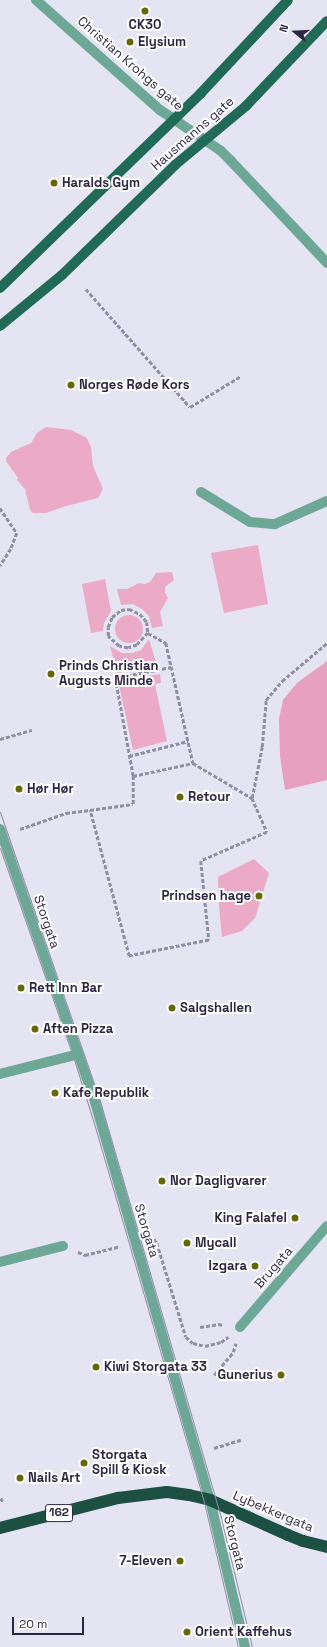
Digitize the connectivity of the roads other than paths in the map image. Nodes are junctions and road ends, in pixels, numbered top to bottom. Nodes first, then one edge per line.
1 (36, 0) edge
2 (288, 0) edge
3 (327, 21) edge
4 (174, 120) junction
5 (205, 141) junction
6 (327, 263) edge
7 (0, 288) edge
8 (0, 326) edge
9 (201, 492) dead end
10 (327, 501) edge
11 (0, 829) edge
12 (79, 1054) junction
13 (0, 1074) edge
14 (327, 1226) edge
15 (63, 1246) dead end
16 (0, 1262) edge
17 (240, 1327) road end
18 (210, 1500) junction
19 (0, 1528) edge
20 (327, 1547) edge
21 (245, 1647) edge

1 - 4 street, Christian Krohgs gate
2 - 4 main road, Hausmanns gate
3 - 5 main road, Hausmanns gate
4 - 5 street, Christian Krohgs gate
4 - 7 main road, Hausmanns gate
5 - 6 street, Christian Krohgs gate
5 - 8 main road, Hausmanns gate
9 - 10 street
11 - 12 street, Storgata
12 - 13 street
12 - 18 street, Storgata
14 - 17 street, Brugata
15 - 16 street
18 - 19 highway, 162
18 - 20 highway, Lybekkergata / 162
18 - 21 street, Storgata

